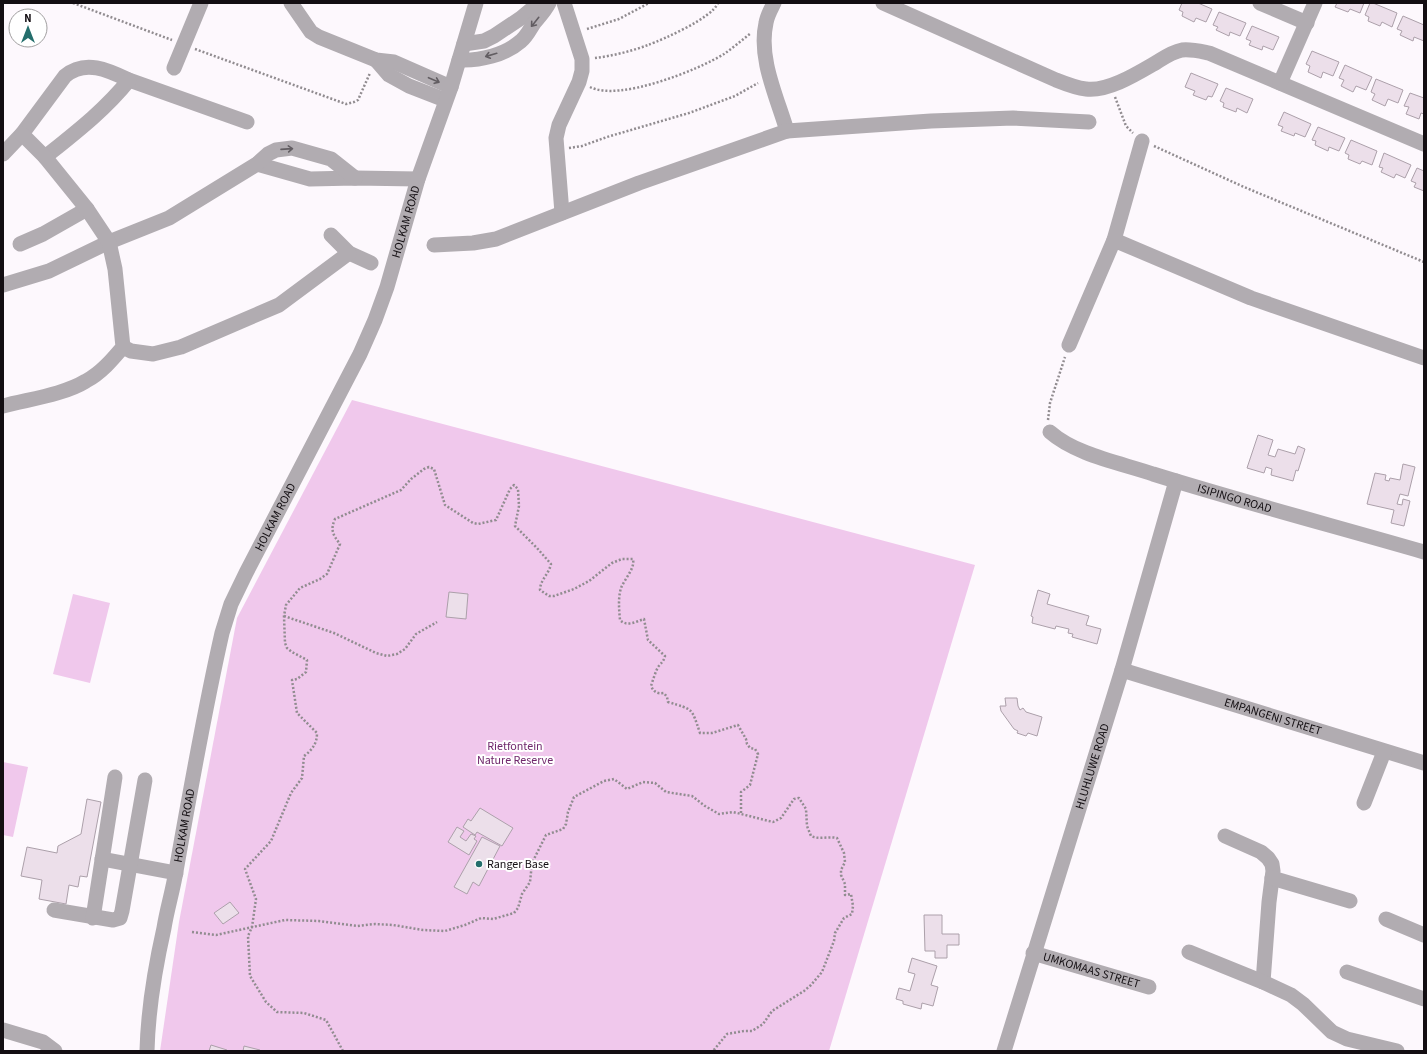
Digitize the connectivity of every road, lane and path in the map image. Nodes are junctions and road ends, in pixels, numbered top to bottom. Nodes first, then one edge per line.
1 (73, 3) edge
2 (201, 3) edge
3 (291, 3) edge
4 (476, 3) edge
5 (539, 3) edge
6 (549, 3) edge
7 (564, 3) edge
8 (649, 3) edge
9 (718, 3) edge
10 (774, 3) edge
11 (883, 3) edge
12 (1260, 3) edge
13 (1315, 3) edge
14 (766, 22) junction
15 (1306, 23) junction
16 (575, 33) junction
17 (464, 44) junction
18 (184, 45) junction
19 (582, 58) junction
20 (376, 60) junction
21 (459, 60) junction
22 (174, 68) dead end
23 (768, 77) junction
24 (129, 80) junction
25 (579, 82) junction
26 (1280, 83) junction
27 (1111, 85) junction
28 (446, 99) junction
29 (247, 122) dead end
30 (1089, 122) dead end
31 (787, 130) junction
32 (22, 134) junction
33 (1142, 141) junction
34 (1424, 144) edge
35 (556, 146) junction
36 (3, 154) edge
37 (45, 157) junction
38 (257, 164) junction
39 (355, 178) junction
40 (418, 180) junction
41 (87, 209) junction
42 (562, 213) junction
43 (330, 235) dead end
44 (1114, 240) junction
45 (109, 242) junction
46 (20, 244) dead end
47 (434, 245) dead end
48 (349, 253) junction
49 (1424, 262) edge
50 (371, 263) dead end
51 (3, 285) edge
52 (1069, 344) joint
53 (122, 347) junction
54 (1424, 358) edge
55 (3, 406) edge
56 (1050, 432) joint
57 (1176, 481) junction
58 (1424, 552) edge
59 (284, 616) junction
60 (437, 622) dead end
61 (1122, 670) junction
62 (1384, 752) junction
63 (1424, 763) edge
64 (115, 777) dead end
65 (145, 780) dead end
66 (1364, 803) dead end
67 (741, 815) junction
68 (1225, 836) dead end
69 (102, 859) junction
70 (131, 864) junction
71 (176, 873) junction
72 (1272, 878) junction
73 (1350, 901) dead end
74 (54, 910) dead end
75 (93, 918) junction
76 (1386, 919) dead end
77 (252, 927) junction
78 (192, 932) dead end
79 (1424, 935) edge
80 (1189, 952) dead end
81 (1034, 953) junction
82 (1347, 972) dead end
83 (1263, 982) junction
84 (1149, 987) dead end
85 (1424, 999) edge
86 (3, 1030) edge
87 (55, 1051) edge
88 (147, 1051) edge
89 (343, 1051) edge
90 (713, 1051) edge
91 (1004, 1051) edge
92 (1397, 1051) edge

1 - 18 path
2 - 18 street
3 - 20 street
4 - 17 street, HOLKAM ROAD
5 - 17 street
6 -> 21 street
7 - 16 street
8 - 16 path
9 - 19 path
10 - 14 street
11 - 27 street
12 - 15 street
13 - 15 street
14 - 23 street
14 - 25 path
15 - 26 street
16 - 19 street
17 - 21 street, HOLKAM ROAD
18 - 20 path
18 - 22 street
19 - 25 street
20 -> 28 street
20 - 28 street
21 - 28 street, HOLKAM ROAD
23 - 31 street
23 - 35 path
24 - 29 street
24 - 32 street
24 - 37 street
25 - 35 street
26 - 27 street
26 - 34 street
27 - 33 path
28 - 40 street, HOLKAM ROAD
30 - 31 street
31 - 42 street
32 - 36 street
32 - 37 street
33 - 44 street
33 - 49 path
35 - 42 street
37 - 41 street
38 - 39 street
38 -> 39 street
38 - 45 street
39 - 40 street
40 - 71 street, HOLKAM ROAD
41 - 45 street
41 - 46 street
42 - 47 street
43 - 48 street
44 - 52 street
44 - 54 street
45 - 51 street
45 - 53 street
48 - 50 street
48 - 53 street
52 - 56 path
53 - 55 street
56 - 57 street, ISIPINGO ROAD
57 - 58 street, ISIPINGO ROAD
57 - 61 street, HLUHLUWE ROAD
59 - 60 path
59 - 67 path
59 - 77 path
61 - 62 street, EMPANGENI STREET
61 - 81 street, HLUHLUWE ROAD
62 - 63 street, EMPANGENI STREET
62 - 66 street
64 - 69 street
65 - 70 street
67 - 77 path
67 - 90 path
68 - 72 street
69 - 70 street
69 - 75 street
70 - 71 street
70 - 75 street
71 - 88 street, HOLKAM ROAD
72 - 73 street
72 - 83 street
74 - 75 street
76 - 79 street
77 - 78 path
77 - 89 path
80 - 83 street
81 - 84 street, UMKOMAAS STREET
81 - 91 street, HLUHLUWE ROAD
82 - 85 street
83 - 92 street
86 - 87 street

